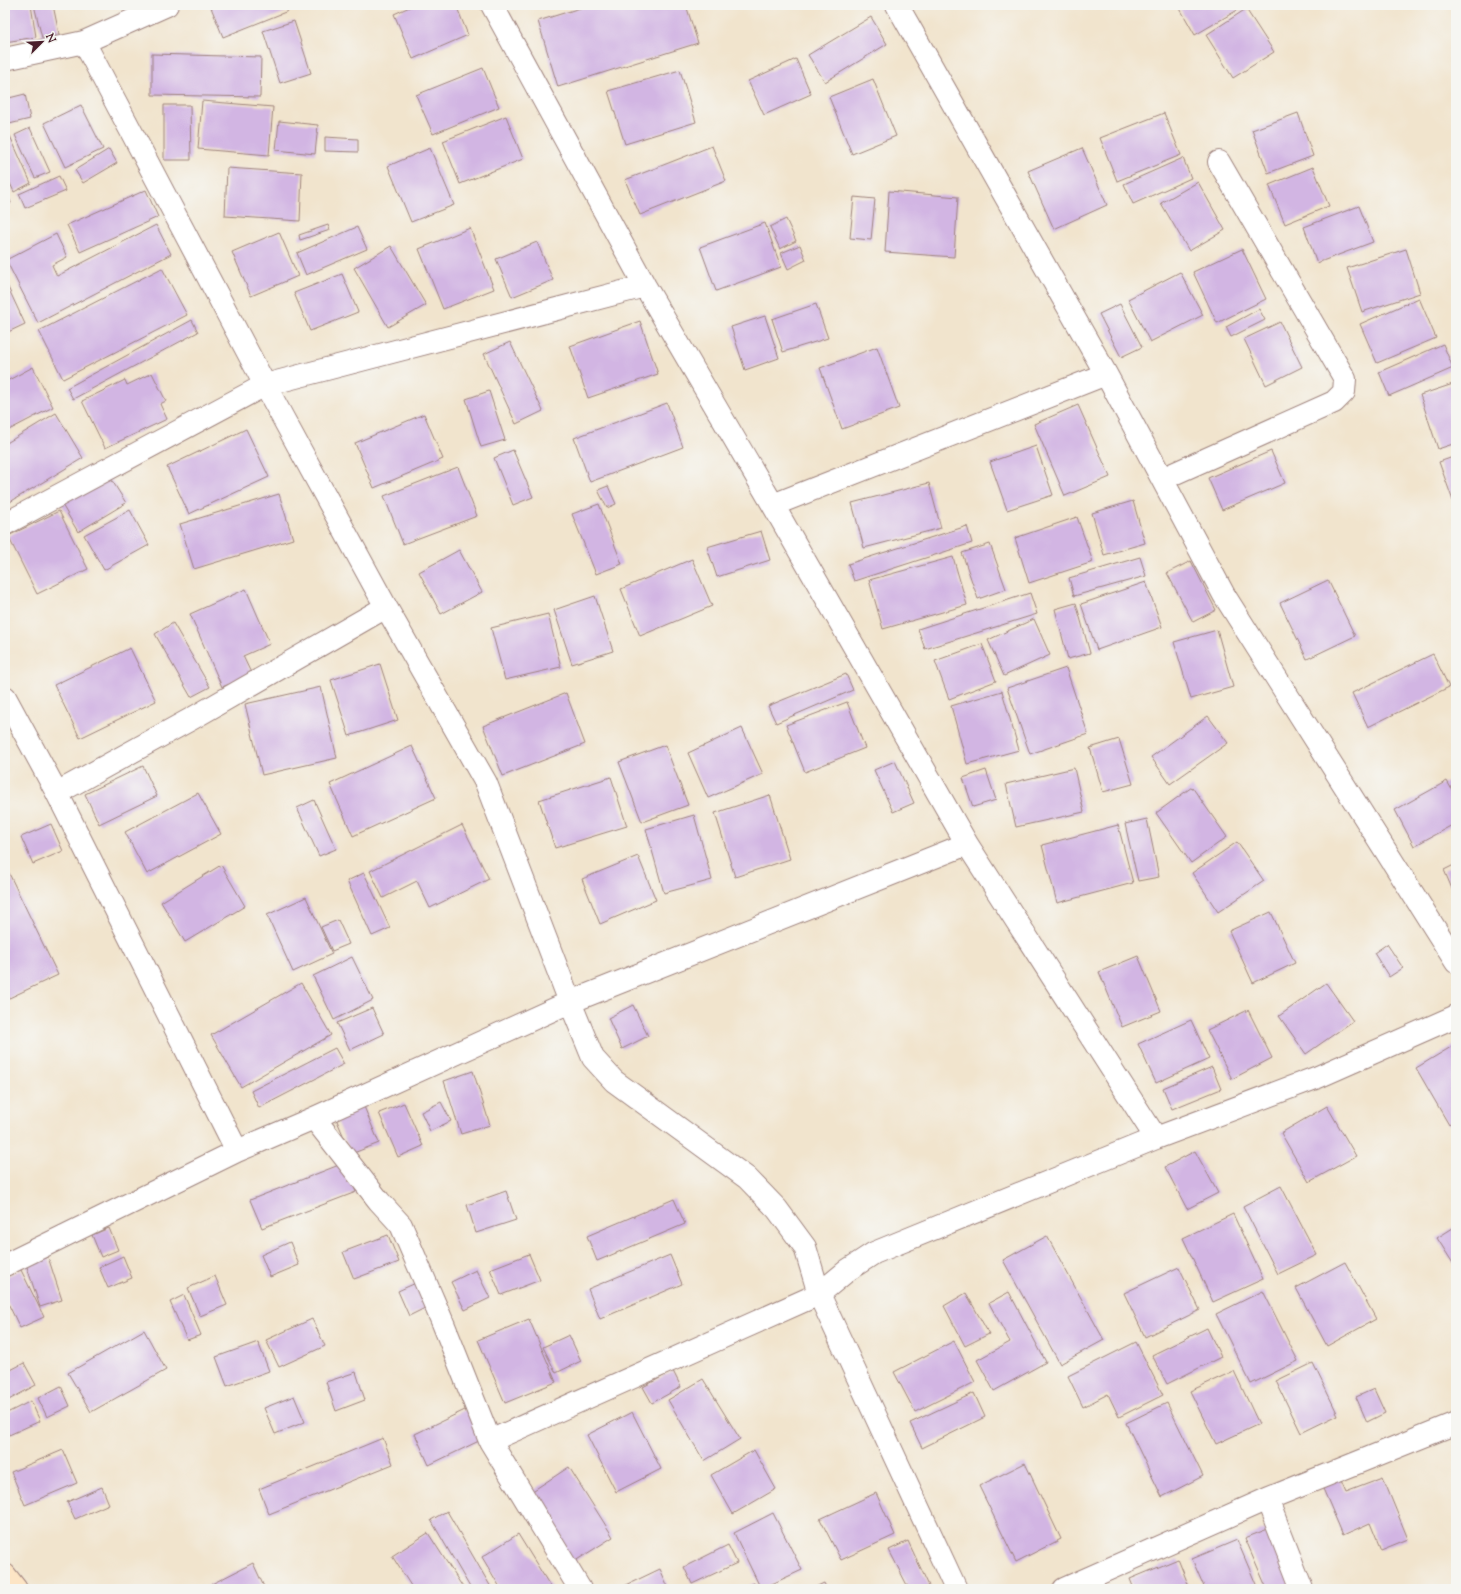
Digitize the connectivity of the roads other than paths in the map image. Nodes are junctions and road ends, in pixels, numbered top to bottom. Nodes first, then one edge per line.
1 (167, 5) edge
2 (492, 5) edge
3 (897, 5) edge
4 (84, 42) junction
5 (5, 59) edge
6 (1219, 162) dead end
7 (645, 286) junction
8 (1106, 374) junction
9 (265, 385) junction
10 (1162, 479) junction
11 (773, 505) junction
12 (5, 524) edge
13 (386, 607) junction
14 (5, 697) edge
15 (56, 793) junction
16 (967, 844) junction
17 (1456, 962) edge
18 (570, 1002) junction
19 (1456, 1016) edge
20 (314, 1118) junction
21 (1156, 1138) junction
22 (237, 1151) junction
23 (5, 1265) edge
24 (818, 1294) junction
25 (1456, 1423) edge
26 (490, 1441) junction
27 (1267, 1499) junction
28 (5, 1575) edge
29 (16, 1589) edge
30 (580, 1589) edge
31 (956, 1589) edge
32 (1064, 1589) edge
33 (1302, 1589) edge

1 - 4 street
2 - 7 street
3 - 8 street
4 - 5 street
4 - 9 street
6 - 10 street
7 - 9 street
7 - 11 street
8 - 10 street
8 - 11 street
9 - 12 street
9 - 13 street
10 - 17 street
11 - 16 street
13 - 15 street
13 - 18 street
14 - 15 street
15 - 22 street
16 - 18 street
16 - 21 street
18 - 20 street
18 - 24 street
19 - 21 street
20 - 22 street
20 - 26 street
21 - 24 street
22 - 23 street
24 - 26 street
24 - 31 street
25 - 27 street
26 - 30 street
27 - 32 street
27 - 33 street
28 - 29 main road

